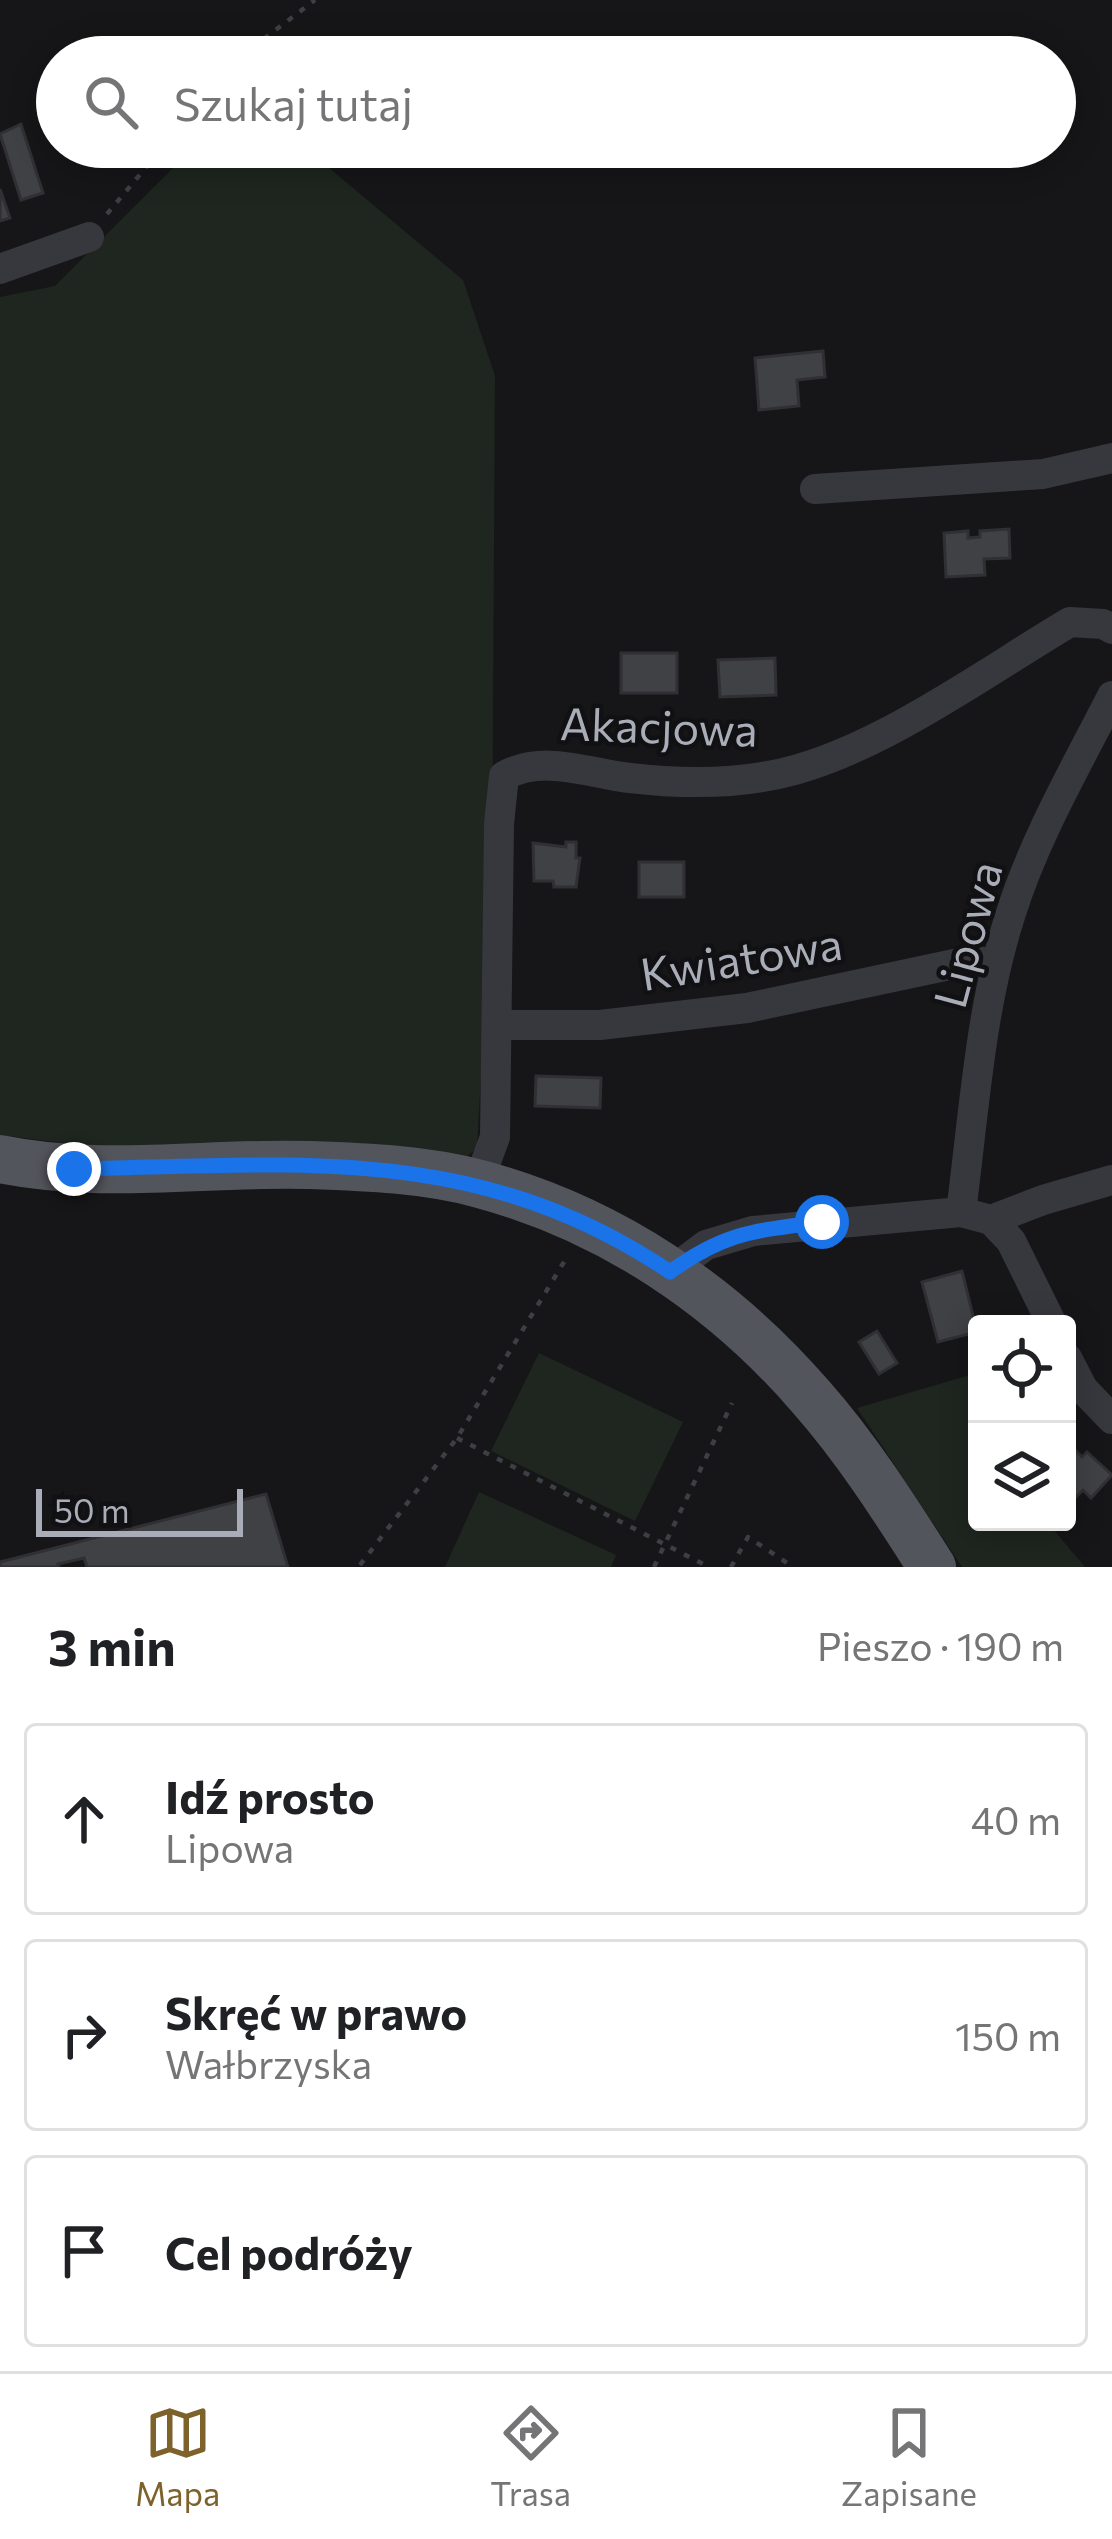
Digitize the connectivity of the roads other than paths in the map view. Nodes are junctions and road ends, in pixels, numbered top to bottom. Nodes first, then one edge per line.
1 (88, 237) road end
2 (0, 269) edge
3 (1112, 458) edge
4 (815, 489) dead end
5 (1112, 628) edge
6 (1112, 696) edge
7 (996, 965) junction
8 (497, 1025) junction
9 (0, 1159) edge
10 (1112, 1180) edge
11 (478, 1183) junction
12 (976, 1216) junction
13 (670, 1272) junction
14 (1048, 1315) edge
15 (1076, 1375) edge
16 (1112, 1419) edge
17 (932, 1567) edge

1 - 2 street
3 - 4 street
5 - 8 street, Akacjowa
6 - 7 street, Lipowa
7 - 8 street, Kwiatowa
7 - 12 street, Lipowa
8 - 11 street, Akacjowa
9 - 11 main road
10 - 12 street
11 - 13 main road
12 - 13 street
12 - 14 street
13 - 17 main road
15 - 16 street

